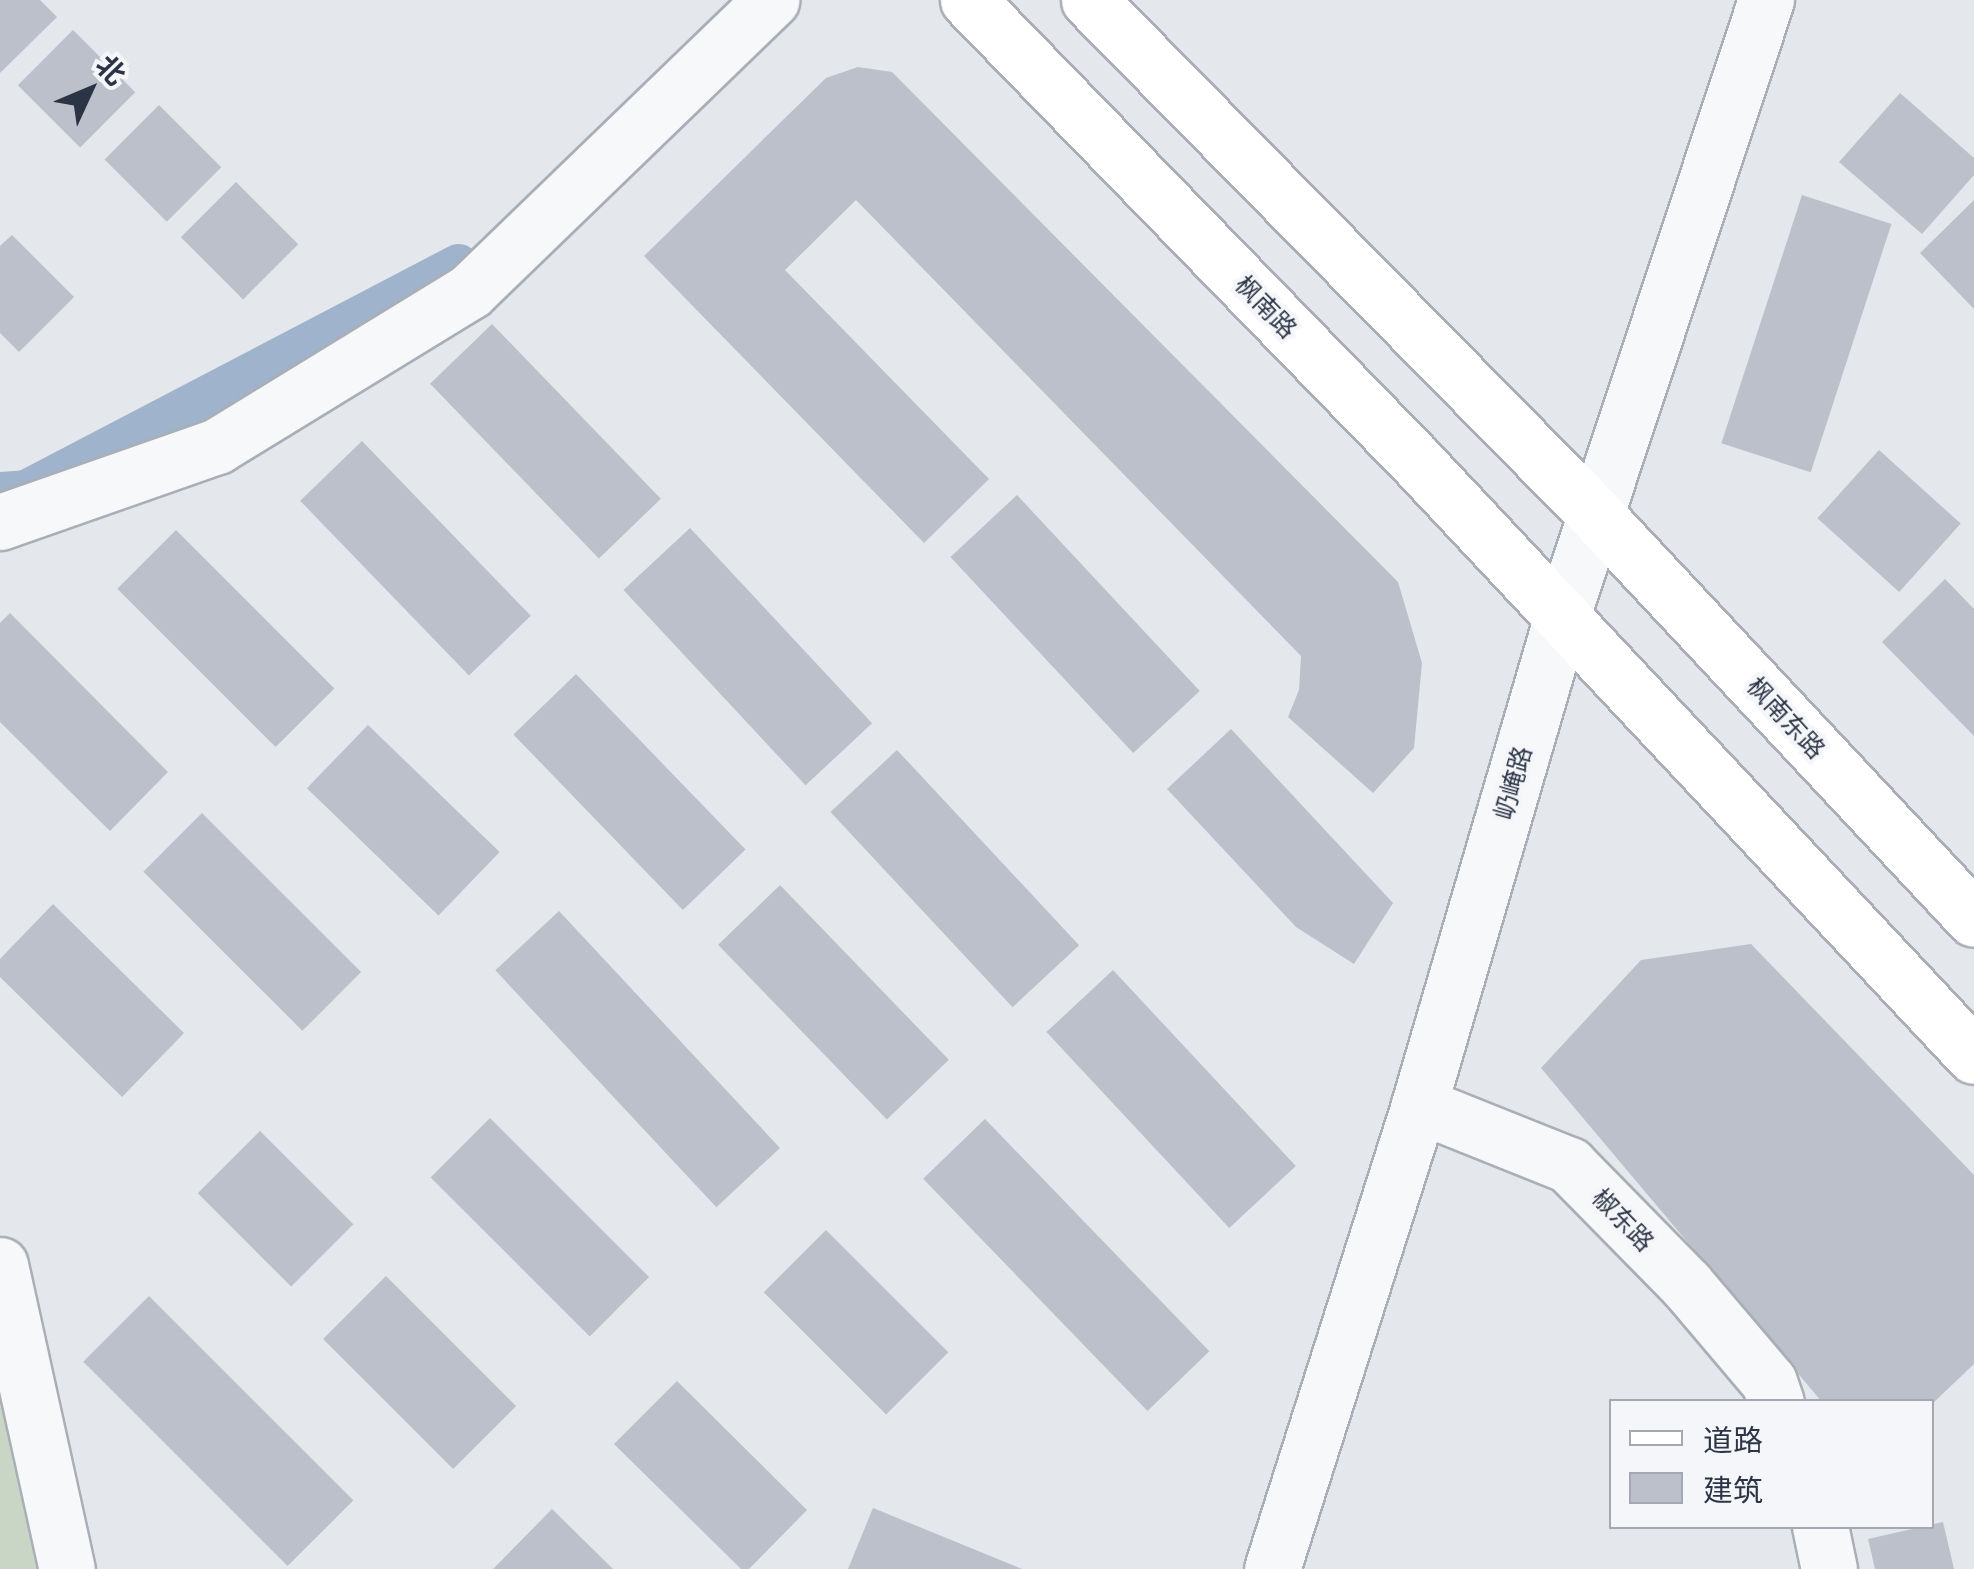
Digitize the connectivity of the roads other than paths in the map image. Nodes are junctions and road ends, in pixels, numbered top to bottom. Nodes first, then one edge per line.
1 (771, 0) edge
2 (968, 0) edge
3 (1089, 0) edge
4 (1766, 0) edge
5 (1598, 517) junction
6 (0, 522) edge
7 (1562, 616) junction
8 (1974, 919) edge
9 (1974, 1056) edge
10 (1419, 1105) junction
11 (0, 1265) edge
12 (1775, 1399) edge
13 (1821, 1529) edge
14 (67, 1569) edge
15 (1272, 1569) edge
16 (1829, 1569) edge

1 - 6 street
2 - 7 main road, 枫南路
3 - 5 main road
4 - 5 street, 屷崦路
5 - 7 street, 屷崦路
5 - 8 main road, 枫南东路
7 - 9 main road, 枫南路
7 - 10 street, 屷崦路
10 - 12 street, 椒东路
10 - 15 street, 屷崦路
11 - 14 street
13 - 16 street

